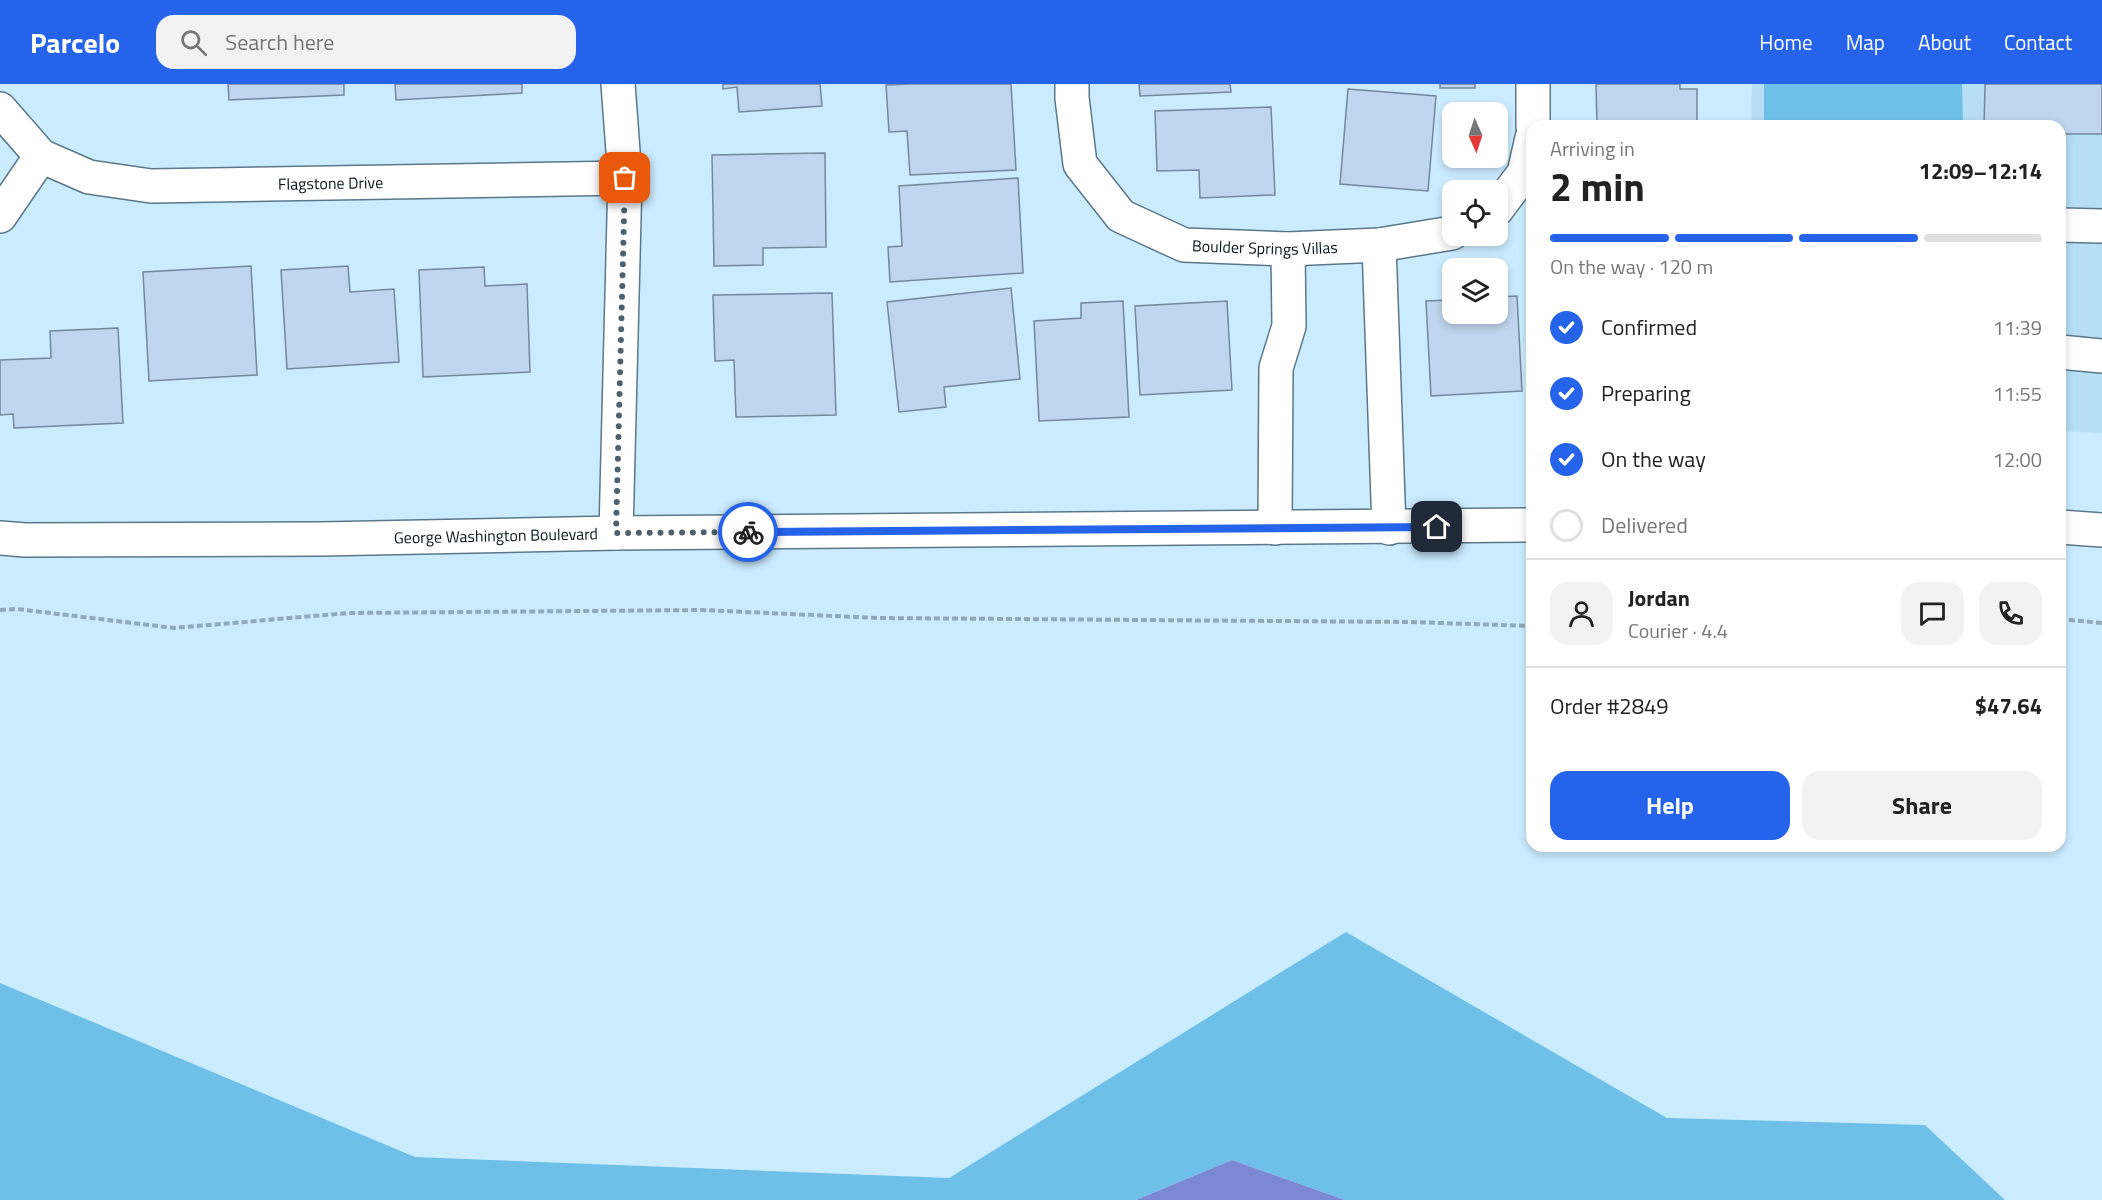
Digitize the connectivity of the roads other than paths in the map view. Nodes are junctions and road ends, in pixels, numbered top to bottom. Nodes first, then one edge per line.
1 (618, 84) edge
2 (1072, 84) edge
3 (1533, 84) edge
4 (0, 109) edge
5 (1533, 120) edge
6 (41, 156) junction
7 (1526, 164) edge
8 (625, 178) junction
9 (1508, 194) edge
10 (0, 216) edge
11 (2066, 225) edge
12 (2102, 226) edge
13 (1442, 235) edge
14 (1379, 245) junction
15 (1288, 249) junction
16 (2066, 353) edge
17 (2102, 356) edge
18 (1526, 525) edge
19 (2066, 527) edge
20 (1275, 528) junction
21 (1389, 528) junction
22 (2102, 530) edge
23 (616, 533) junction
24 (0, 538) edge

1 - 8 street
2 - 15 street, Boulder Springs Villas
3 - 5 street
4 - 6 street, Flagstone Drive
6 - 8 street, Flagstone Drive
6 - 10 street
7 - 9 street
8 - 23 street
11 - 12 street
13 - 14 street, Boulder Springs Villas
14 - 15 street, Boulder Springs Villas
14 - 21 street
15 - 20 street
16 - 17 street
18 - 21 street, George Washington Boulevard
19 - 22 street
20 - 21 street, George Washington Boulevard
20 - 23 street, George Washington Boulevard
23 - 24 street, George Washington Boulevard

